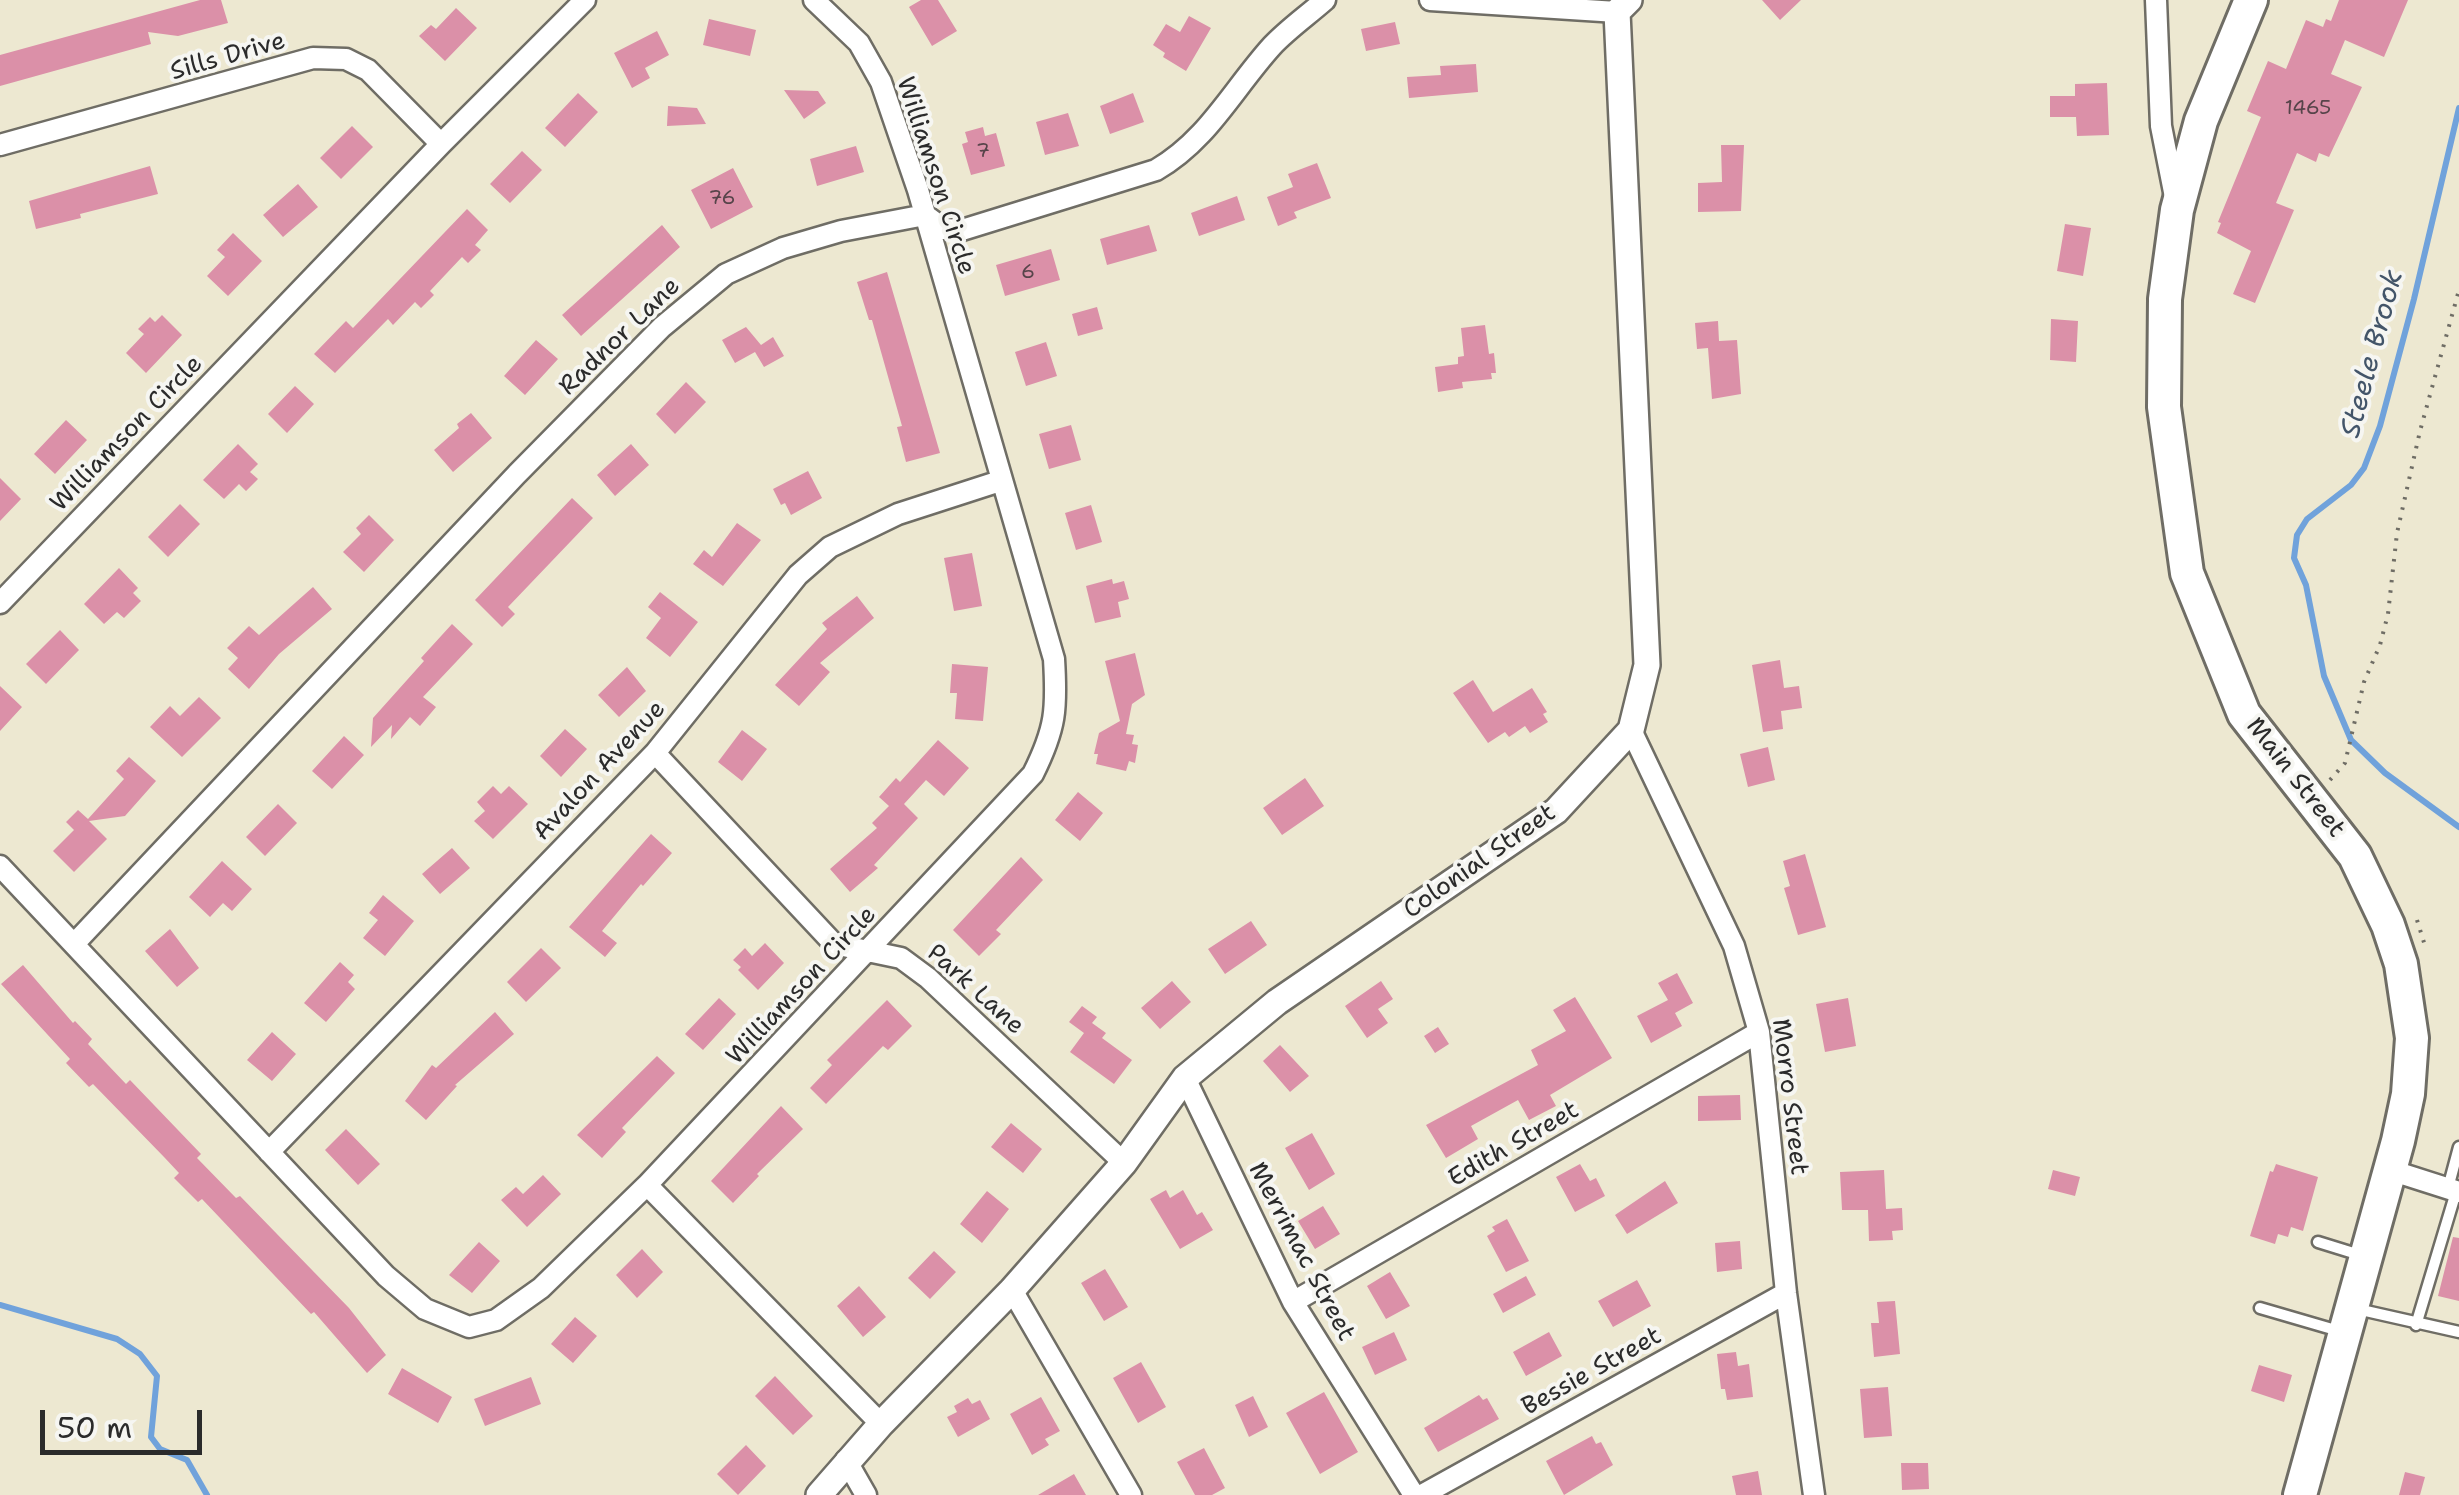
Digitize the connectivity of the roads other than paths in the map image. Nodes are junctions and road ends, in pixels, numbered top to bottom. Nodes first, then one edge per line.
1 (584, 0) edge
2 (814, 0) edge
3 (1326, 0) edge
4 (1430, 0) edge
5 (2156, 0) edge
6 (2250, 0) edge
7 (1623, 6) edge
8 (441, 144) junction
9 (0, 145) edge
10 (2178, 210) junction
11 (925, 215) junction
12 (1000, 481) junction
13 (0, 603) edge
14 (1631, 730) junction
15 (655, 753) junction
16 (0, 866) edge
17 (74, 944) junction
18 (870, 952) junction
19 (1759, 1032) junction
20 (1185, 1078) junction
21 (2459, 1148) edge
22 (268, 1152) junction
23 (1124, 1163) junction
24 (2390, 1170) junction
25 (647, 1186) junction
26 (2454, 1190) edge
27 (2453, 1218) edge
28 (2318, 1242) dead end
29 (2366, 1256) junction
30 (1012, 1290) junction
31 (1786, 1293) junction
32 (1293, 1302) junction
33 (2260, 1308) dead end
34 (2348, 1320) junction
35 (2416, 1325) junction
36 (2459, 1332) edge
37 (880, 1424) junction
38 (846, 1460) junction
39 (818, 1495) edge
40 (866, 1495) edge
41 (1131, 1495) edge
42 (1414, 1495) edge
43 (1422, 1495) edge
44 (1814, 1495) edge
45 (2300, 1495) edge

1 - 8 street, Williamson Circle
2 - 11 street, Williamson Circle
3 - 11 street, Radnor Lane
4 - 7 street
5 - 10 street
6 - 10 main road, Main Street
7 - 14 street, Colonial Street
8 - 9 street, Sills Drive
8 - 13 street, Williamson Circle
10 - 24 main road, Main Street
11 - 12 street, Williamson Circle
11 - 17 street, Radnor Lane
12 - 15 street, Avalon Avenue
12 - 18 street, Williamson Circle
14 - 19 street, Morro Street
14 - 20 street, Colonial Street
15 - 18 street, Park Lane
15 - 22 street, Avalon Avenue
16 - 17 street, Williamson Circle
17 - 22 street, Williamson Circle
18 - 23 street, Park Lane
18 - 25 street, Williamson Circle
19 - 31 street, Morro Street
19 - 32 street, Edith Street
20 - 23 street, Colonial Street
20 - 32 street, Merrimac Street
21 - 26 lane
22 - 25 street, Williamson Circle
23 - 30 street, Colonial Street
24 - 26 street
24 - 29 main road, Main Street
25 - 37 street
26 - 27 lane
27 - 35 lane
28 - 29 lane
29 - 34 main road, Main Street
30 - 37 street, Colonial Street
30 - 41 street
31 - 43 street, Bessie Street
31 - 44 street, Morro Street
32 - 42 street, Merrimac Street
33 - 34 lane
34 - 35 lane
34 - 45 main road, Main Street
35 - 36 lane
37 - 38 street, Colonial Street
38 - 39 street, Colonial Street
38 - 40 street

